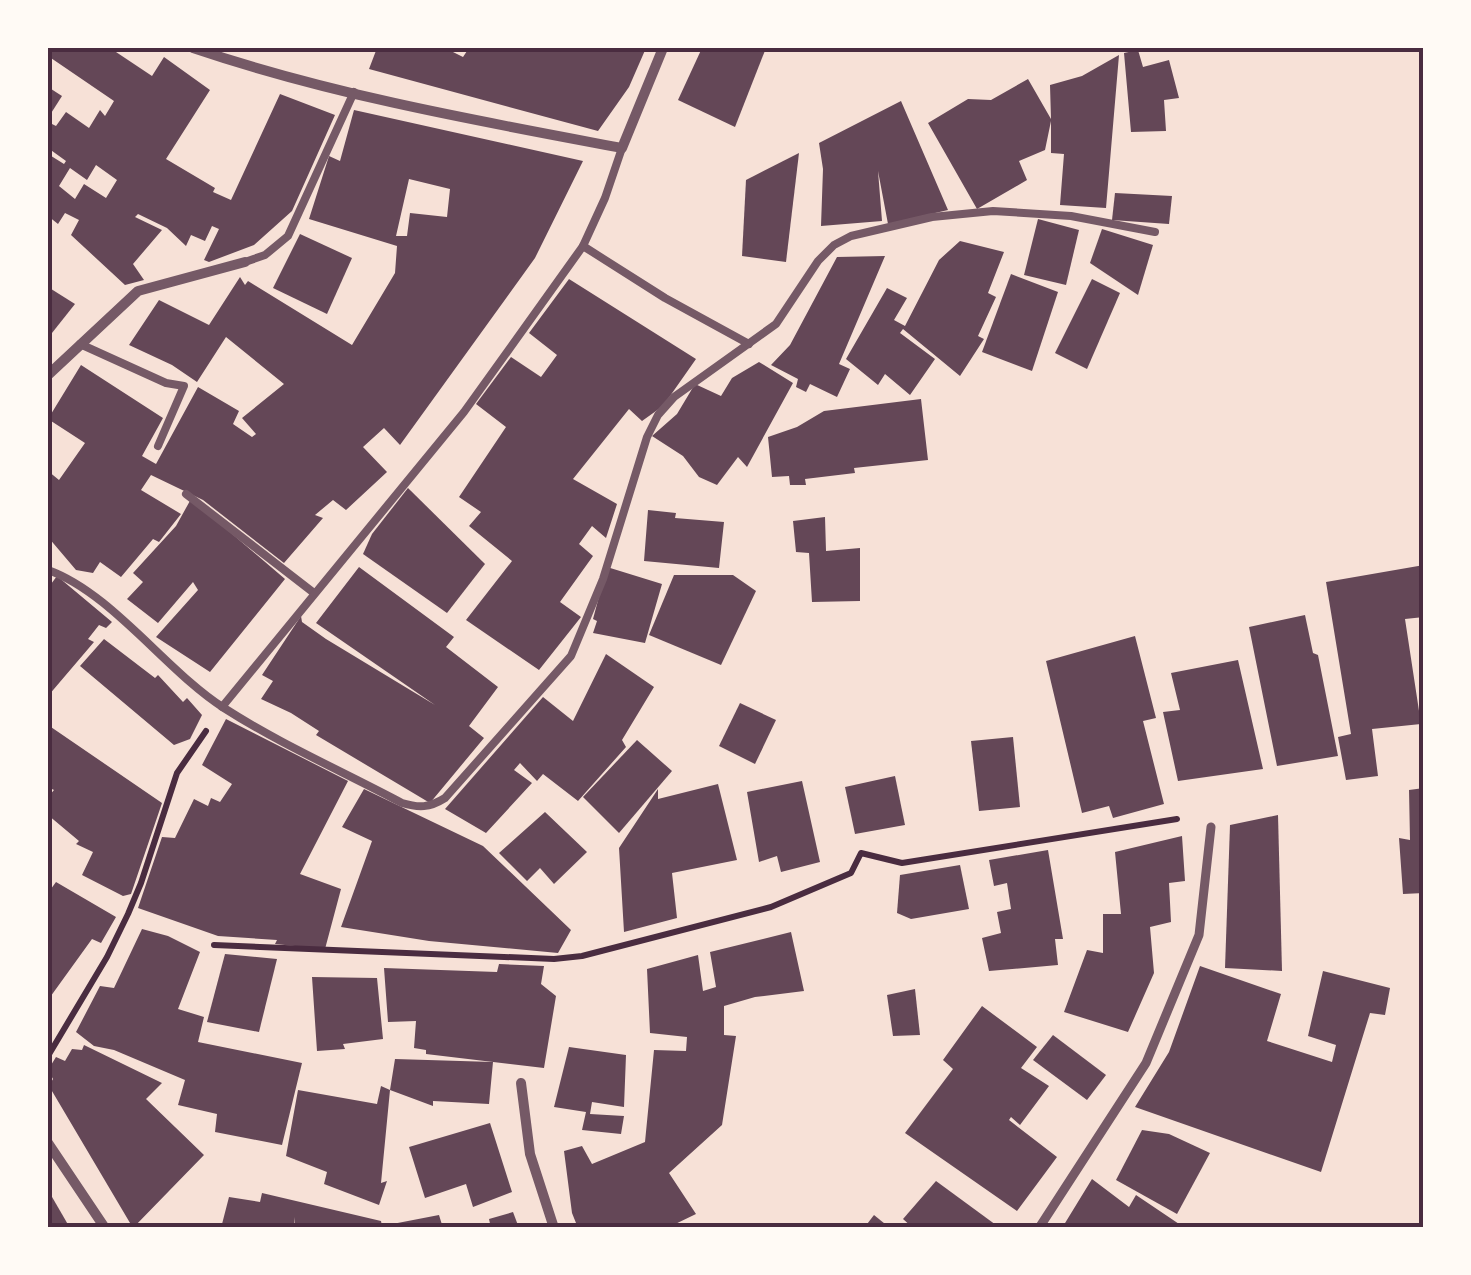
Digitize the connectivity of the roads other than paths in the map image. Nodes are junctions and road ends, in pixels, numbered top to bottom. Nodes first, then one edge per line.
1 (194, 48) edge
2 (663, 48) edge
3 (354, 92) junction
4 (622, 148) junction
5 (1156, 232) dead end
6 (583, 246) junction
7 (246, 262) joint
8 (80, 344) junction
9 (749, 344) junction
10 (48, 375) edge
11 (158, 446) dead end
12 (186, 494) dead end
13 (48, 570) edge
14 (314, 593) junction
15 (222, 707) junction
16 (1211, 827) road end
17 (521, 1084) dead end
18 (48, 1142) edge
19 (105, 1228) edge
20 (554, 1228) edge
21 (1039, 1228) edge

1 - 3 street
2 - 4 street
3 - 4 street
3 - 7 lane
4 - 6 lane
5 - 9 lane
6 - 9 lane
6 - 14 lane
7 - 8 street
8 - 10 street
8 - 11 lane
9 - 15 lane
12 - 14 lane
13 - 15 lane
14 - 15 lane
16 - 21 street
17 - 20 street
18 - 19 street

